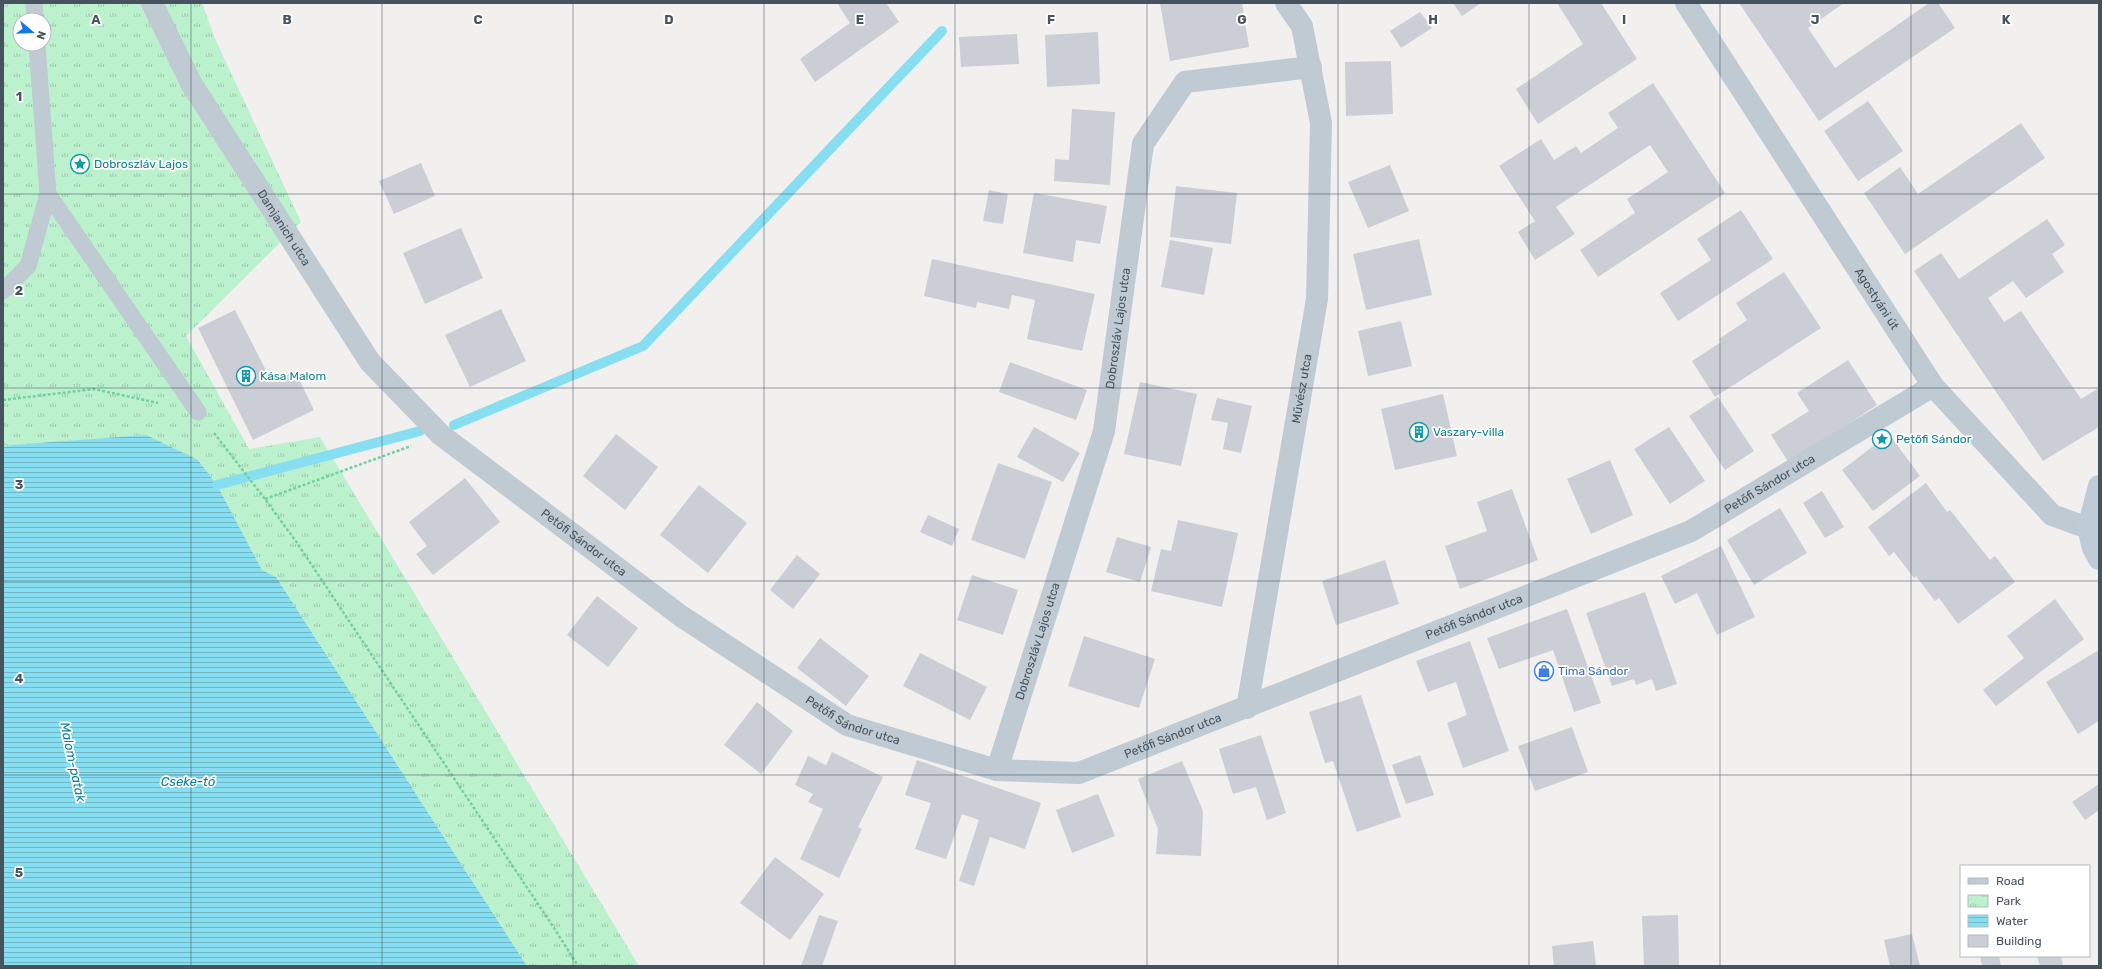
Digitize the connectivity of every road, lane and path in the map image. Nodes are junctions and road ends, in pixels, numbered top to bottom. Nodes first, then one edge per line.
1 (152, 3) edge
2 (1286, 3) edge
3 (1686, 3) edge
4 (38, 52) edge
5 (1311, 67) junction
6 (48, 194) junction
7 (3, 291) edge
8 (1933, 386) junction
9 (3, 400) edge
10 (198, 412) junction
11 (441, 435) junction
12 (404, 444) dead end
13 (403, 449) junction
14 (2099, 486) edge
15 (266, 499) junction
16 (2088, 528) junction
17 (2099, 559) edge
18 (1247, 708) junction
19 (997, 770) junction
20 (578, 966) edge

1 - 11 street, Damjanich utca
2 - 5 street
3 - 8 street, Agostyáni út
4 - 6 lane
5 - 18 street, Művész utca
5 - 19 street, Dobroszláv Lajos utca
6 - 7 lane
6 - 10 lane
8 - 16 street, Agostyáni út
8 - 18 street, Petőfi Sándor utca
9 - 10 path
10 - 15 path
11 - 13 path
11 - 19 street, Petőfi Sándor utca
12 - 13 path
13 - 15 path
14 - 16 main road
15 - 20 path
16 - 17 main road
18 - 19 street, Petőfi Sándor utca

